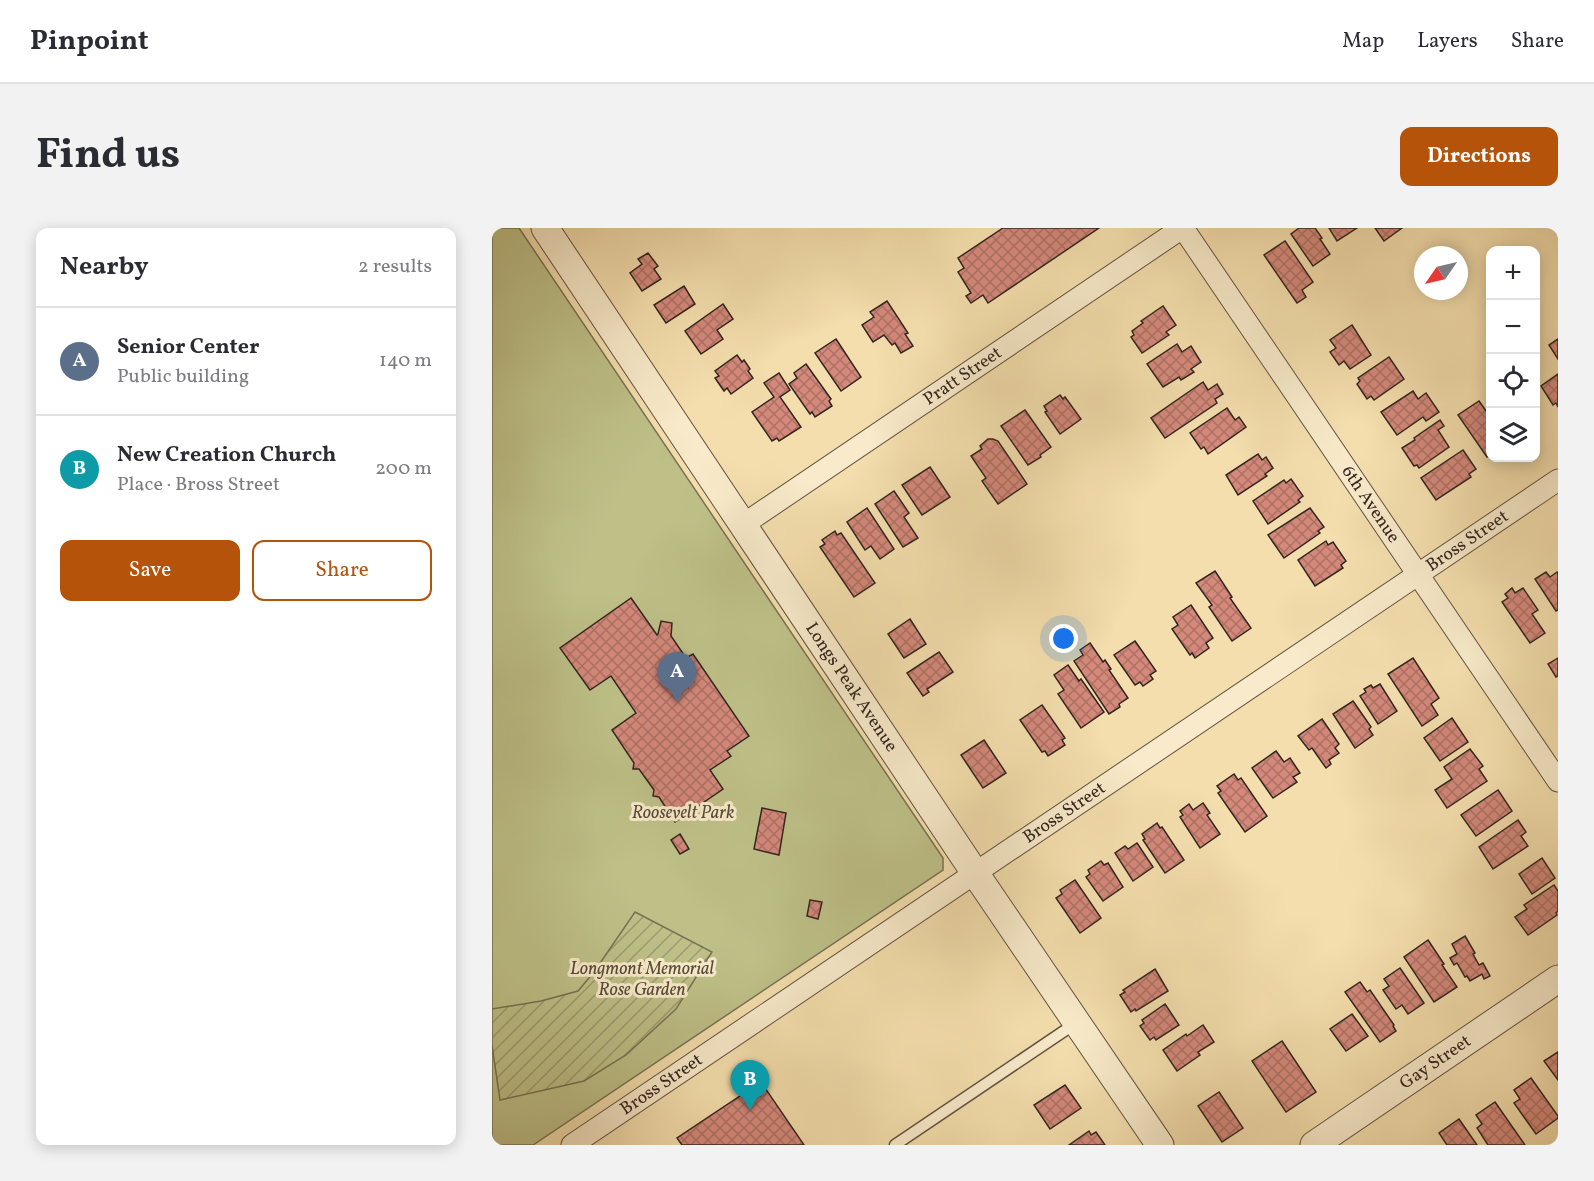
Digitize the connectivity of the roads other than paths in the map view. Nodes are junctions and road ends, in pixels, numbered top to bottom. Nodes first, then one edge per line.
1 (546, 228) edge
2 (1183, 228) edge
3 (1558, 480) edge
4 (744, 524) junction
5 (1417, 574) junction
6 (1558, 780) edge
7 (975, 873) junction
8 (1558, 980) edge
9 (1077, 1022) junction
10 (572, 1145) edge
11 (895, 1145) edge
12 (1161, 1145) edge
13 (1314, 1145) edge

1 - 4 street, Longs Peak Avenue
2 - 4 street, Pratt Street
2 - 5 street, 6th Avenue
3 - 5 street, Bross Street
4 - 7 street, Longs Peak Avenue
5 - 6 street, 6th Avenue
5 - 7 street, Bross Street
7 - 9 street, Longs Peak Avenue
7 - 10 street, Bross Street
8 - 13 street, Gay Street
9 - 11 lane
9 - 12 street, Longs Peak Avenue

